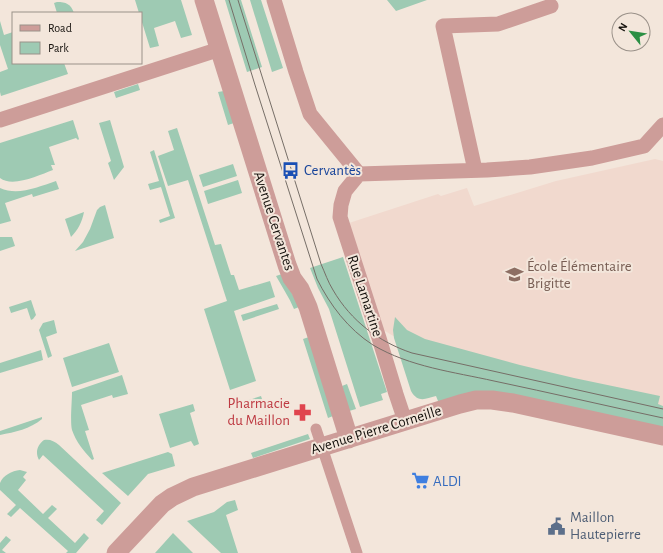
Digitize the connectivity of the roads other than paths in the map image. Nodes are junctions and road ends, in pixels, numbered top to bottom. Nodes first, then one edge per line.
1 (204, 0) edge
2 (274, 0) edge
3 (551, 6) dead end
4 (220, 49) junction
5 (0, 120) edge
6 (663, 125) edge
7 (475, 170) junction
8 (358, 174) junction
9 (405, 421) junction
10 (316, 429) dead end
11 (663, 436) edge
12 (349, 439) junction
13 (322, 447) junction
14 (116, 553) edge
15 (357, 553) edge

1 - 4 street, Avenue Cervantes
2 - 8 street
3 - 7 street
4 - 5 street
4 - 12 street, Avenue Cervantes
6 - 7 street
7 - 8 street
8 - 9 street, Rue Lamartine
9 - 11 street, Avenue Pierre Corneille
9 - 12 street, Avenue Pierre Corneille
10 - 13 street
12 - 13 street, Avenue Pierre Corneille
13 - 14 street, Avenue Pierre Corneille
13 - 15 street

